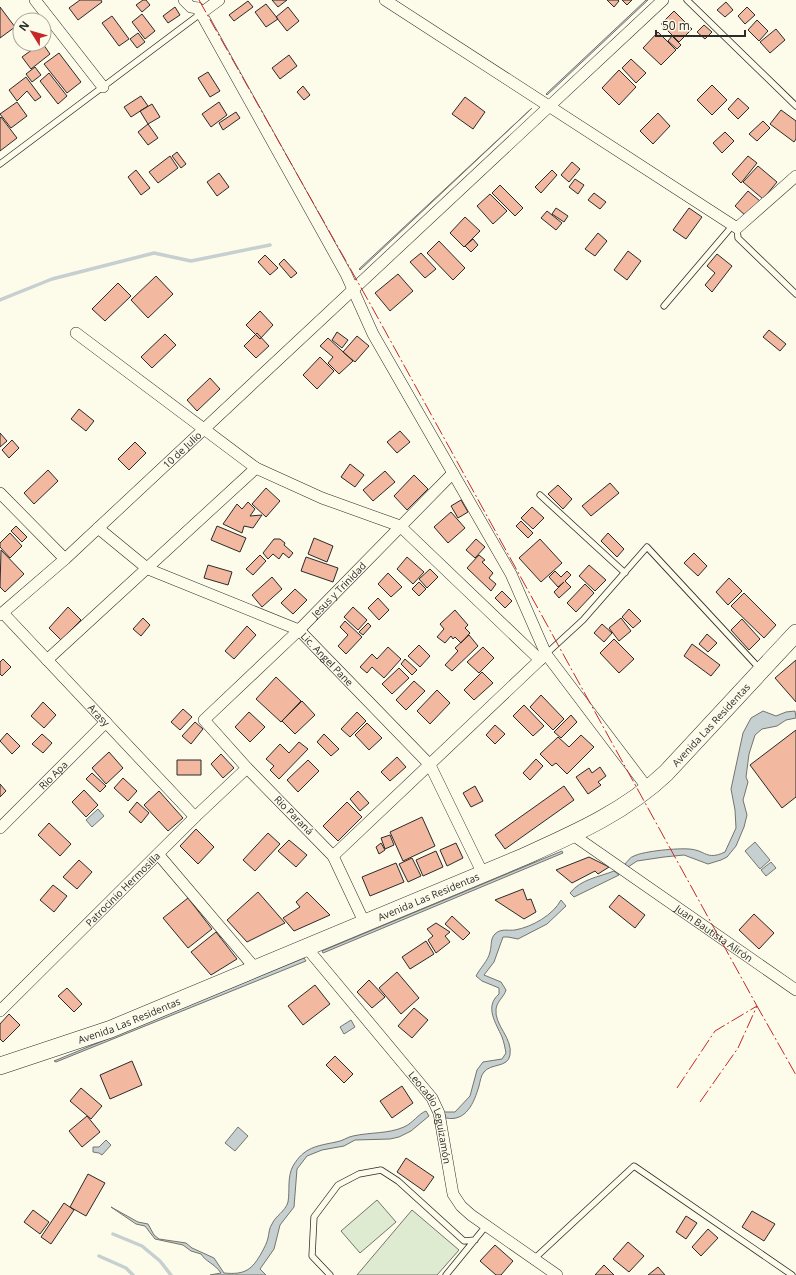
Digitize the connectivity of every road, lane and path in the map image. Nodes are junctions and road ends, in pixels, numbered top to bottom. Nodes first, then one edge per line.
1 (35, 0) edge
2 (184, 0) edge
3 (218, 0) edge
4 (385, 0) edge
5 (663, 0) edge
6 (687, 0) edge
7 (199, 7) edge
8 (103, 87) junction
9 (549, 106) junction
10 (796, 106) edge
11 (0, 164) edge
12 (796, 176) edge
13 (735, 226) junction
14 (352, 289) junction
15 (796, 294) edge
16 (664, 306) dead end
17 (76, 334) dead end
18 (204, 429) junction
19 (256, 468) junction
20 (453, 473) junction
21 (0, 493) edge
22 (540, 495) dead end
23 (400, 526) junction
24 (98, 528) junction
25 (65, 559) junction
26 (148, 569) junction
27 (624, 573) junction
28 (1, 614) edge
29 (299, 630) junction
30 (796, 633) edge
31 (543, 657) junction
32 (47, 660) junction
33 (761, 671) junction
34 (204, 720) joint
35 (106, 722) junction
36 (430, 765) junction
37 (247, 768) junction
38 (649, 790) junction
39 (195, 817) junction
40 (0, 828) edge
41 (573, 835) junction
42 (158, 854) junction
43 (333, 856) junction
44 (483, 874) junction
45 (365, 924) junction
46 (306, 947) junction
47 (255, 968) junction
48 (796, 990) edge
49 (0, 1011) edge
50 (0, 1066) edge
51 (486, 1226) junction
52 (475, 1240) junction
53 (534, 1259) junction
54 (783, 1273) edge
55 (330, 1275) edge
56 (446, 1275) edge
57 (557, 1275) edge
58 (792, 1275) edge

1 - 8 street
2 - 7 street
3 - 7 street
4 - 9 street
5 - 9 street, 10 de Julio
6 - 10 lane
7 - 8 lane
7 - 14 street
8 - 11 lane
9 - 13 street
9 - 14 street, 10 de Julio
12 - 13 street
13 - 15 lane
13 - 16 lane
14 - 18 street, 10 de Julio
14 - 20 street
17 - 18 street
18 - 19 street
18 - 24 street, 10 de Julio
19 - 23 street
19 - 26 street
20 - 23 street, Jesus y Trinidad
20 - 31 street
21 - 25 street
22 - 27 lane
23 - 29 street, Jesus y Trinidad
23 - 31 street
24 - 25 street, 10 de Julio
24 - 26 street, Lic. Angel Pane
25 - 28 street, 10 de Julio
26 - 29 street, Lic. Angel Pane
26 - 32 street
27 - 31 lane
27 - 33 lane
28 - 32 street, Arasy
29 - 34 street, Jesus y Trinidad
29 - 36 street, Lic. Angel Pane
30 - 33 main road, Avenida Las Residentas
31 - 36 street
31 - 38 street
32 - 35 street, Arasy
33 - 38 main road, Avenida Las Residentas
34 - 37 street, Rio Paraná
35 - 39 street, Arasy
35 - 40 street, Rio Apa
36 - 43 street
36 - 44 street, Lic. Angel Pane
37 - 39 street, Patrocinio Hermosilla
37 - 43 street, Rio Paraná
38 - 41 main road, Avenida Las Residentas
39 - 42 street, Patrocinio Hermosilla
41 - 44 main road, Avenida Las Residentas
41 - 48 street, Juan Bautista Alirón
42 - 47 street
42 - 49 street, Patrocinio Hermosilla
43 - 45 street, Rio Paraná
44 - 45 main road, Avenida Las Residentas
45 - 46 main road, Avenida Las Residentas
46 - 47 main road, Avenida Las Residentas
46 - 51 street, Leocadio Leguizamón
47 - 50 main road, Avenida Las Residentas
51 - 52 lane
51 - 53 street, Leocadio Leguizamón
52 - 55 lane
52 - 56 lane
53 - 54 lane
53 - 57 street, Leocadio Leguizamón
54 - 58 lane

